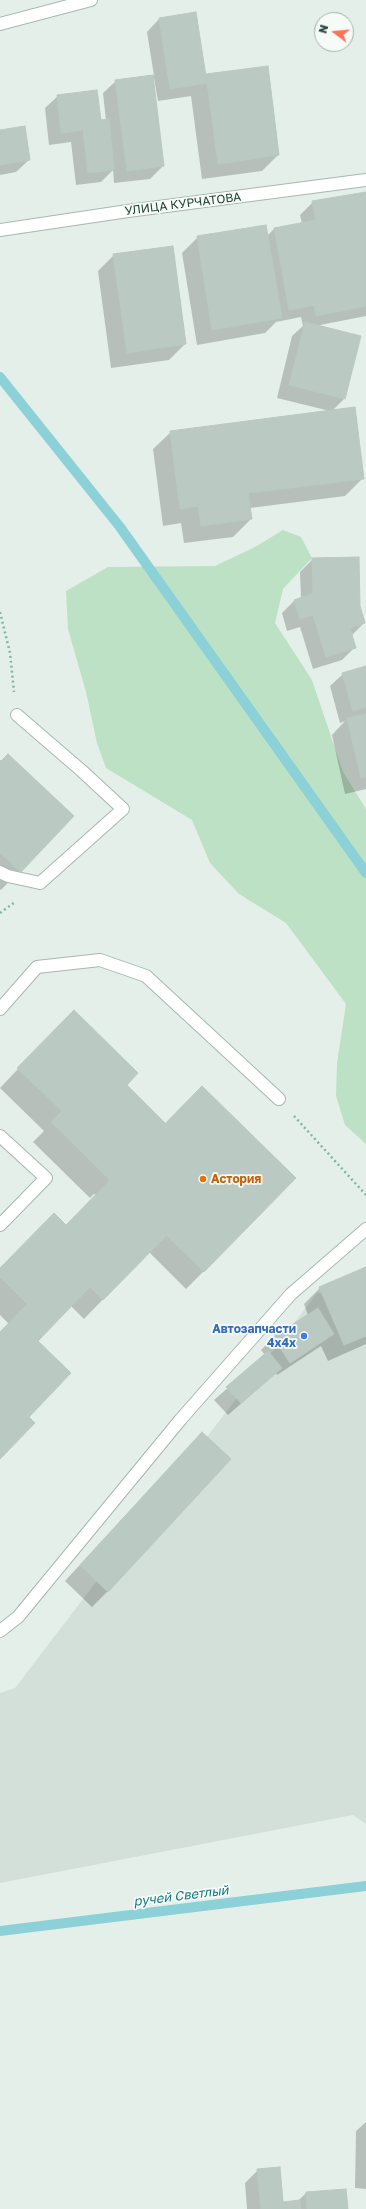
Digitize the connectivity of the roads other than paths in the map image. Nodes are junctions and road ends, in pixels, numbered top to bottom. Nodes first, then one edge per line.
1 (91, 0) edge
2 (0, 24) edge
3 (366, 180) edge
4 (0, 230) edge
5 (17, 715) road end
6 (0, 872) edge
7 (0, 1009) edge
8 (279, 1099) road end
9 (0, 1136) edge
10 (0, 1226) edge
11 (366, 1229) edge
12 (0, 1631) edge

1 - 2 street
3 - 4 street, УЛИЦА КУРЧАТОВА
5 - 6 street
7 - 8 street
9 - 10 street
11 - 12 street

